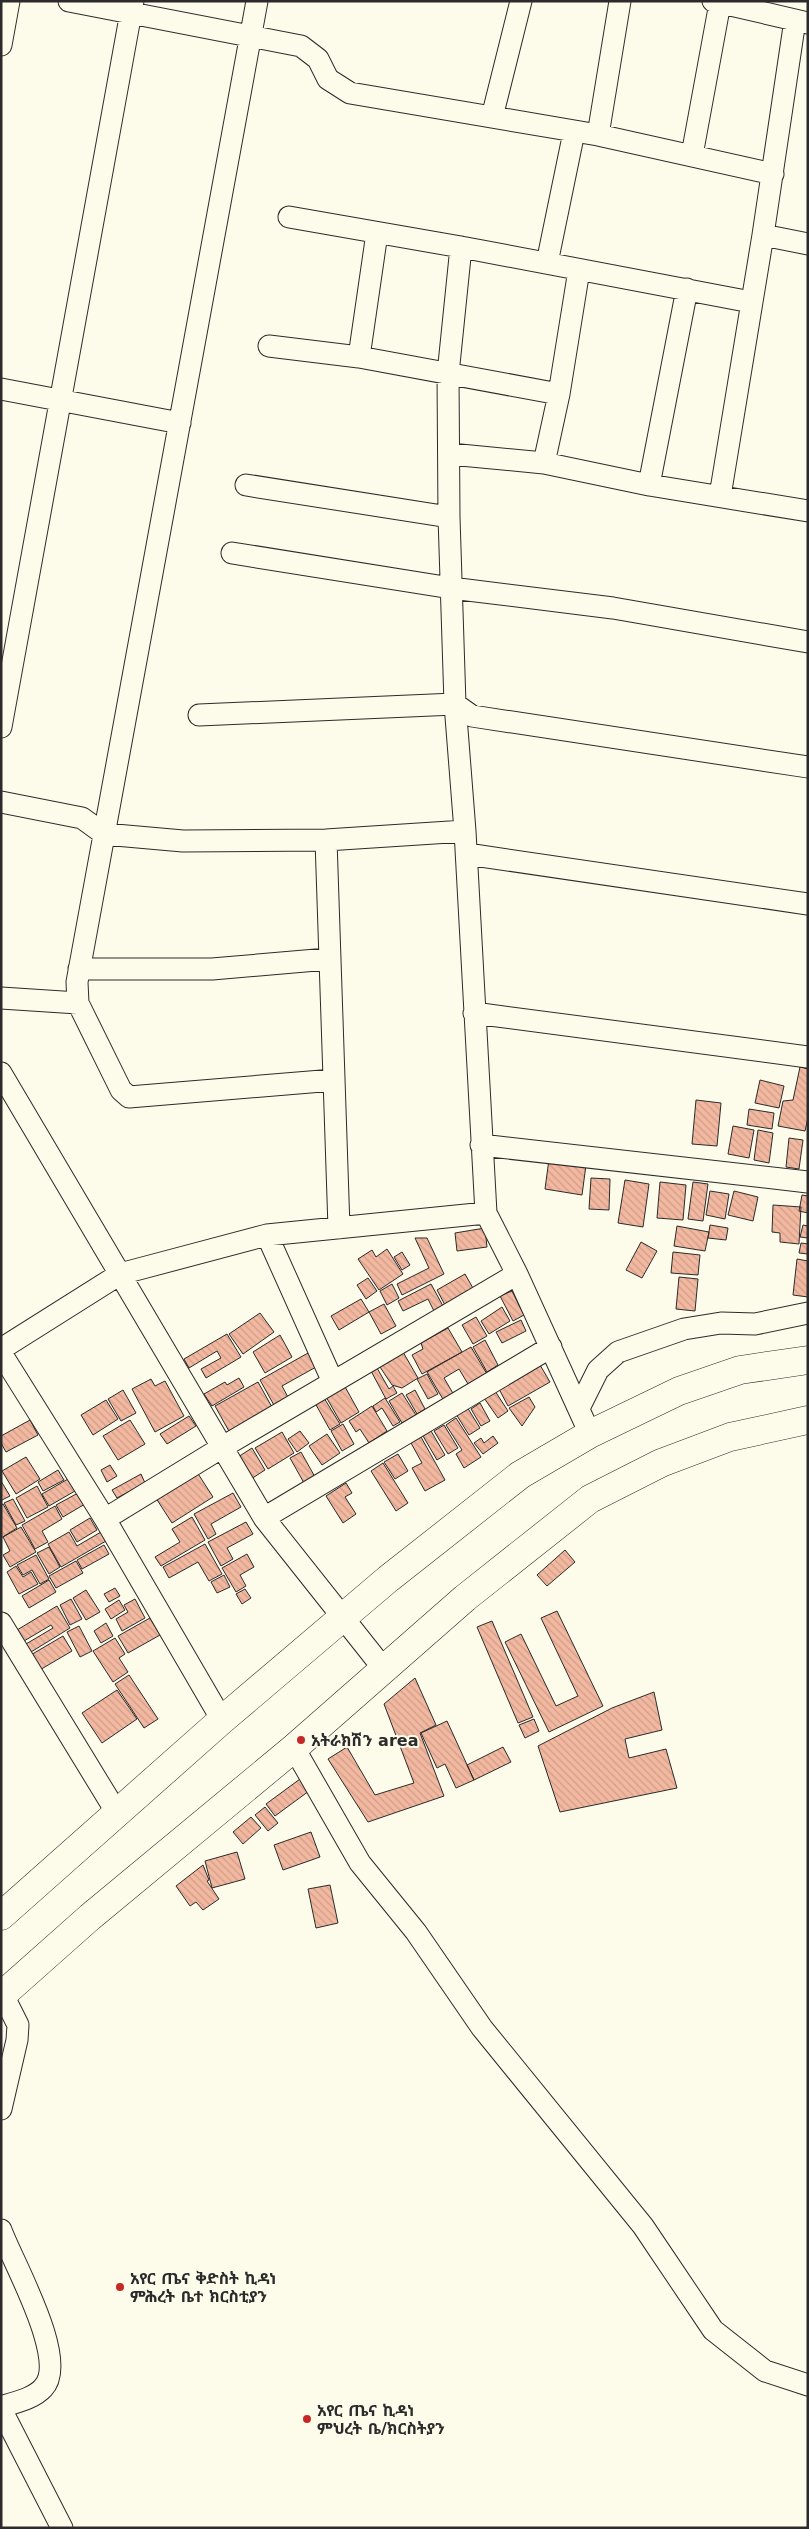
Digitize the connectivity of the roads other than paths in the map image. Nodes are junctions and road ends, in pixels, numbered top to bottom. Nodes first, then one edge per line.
1 (9, 1) edge
2 (69, 1) edge
3 (257, 1) edge
4 (521, 1) edge
5 (620, 1) edge
6 (717, 2) edge
7 (132, 7) edge
8 (801, 21) edge
9 (251, 38) junction
10 (1, 45) edge
11 (492, 117) junction
12 (574, 132) junction
13 (598, 135) junction
14 (692, 155) junction
15 (772, 174) junction
16 (289, 218) dead end
17 (377, 233) junction
18 (763, 235) junction
19 (808, 244) edge
20 (461, 247) junction
21 (547, 263) junction
22 (579, 270) junction
23 (686, 289) junction
24 (750, 302) junction
25 (269, 346) dead end
26 (359, 357) junction
27 (448, 374) junction
28 (1, 389) edge
29 (559, 394) junction
30 (61, 400) junction
31 (180, 423) junction
32 (450, 454) junction
33 (544, 462) junction
34 (246, 485) dead end
35 (649, 485) junction
36 (720, 496) junction
37 (808, 511) edge
38 (449, 517) junction
39 (232, 553) dead end
40 (451, 588) junction
41 (808, 642) edge
42 (455, 704) junction
43 (199, 715) dead end
44 (1, 727) edge
45 (808, 766) edge
46 (1, 802) edge
47 (465, 831) junction
48 (104, 834) junction
49 (326, 840) junction
50 (466, 854) junction
51 (808, 904) edge
52 (328, 959) junction
53 (79, 969) junction
54 (1, 998) edge
55 (78, 1003) junction
56 (474, 1013) junction
57 (808, 1057) edge
58 (1, 1073) edge
59 (334, 1080) junction
60 (481, 1145) junction
61 (808, 1182) edge
62 (486, 1213) junction
63 (340, 1228) junction
64 (267, 1235) junction
65 (120, 1274) junction
66 (518, 1274) junction
67 (808, 1313) edge
68 (551, 1347) junction
69 (1, 1348) edge
70 (1, 1353) edge
71 (808, 1360) edge
72 (333, 1382) junction
73 (579, 1408) junction
74 (808, 1420) edge
75 (590, 1434) junction
76 (221, 1448) junction
77 (264, 1518) junction
78 (105, 1519) junction
79 (344, 1616) junction
80 (1, 1623) edge
81 (383, 1668) junction
82 (222, 1720) junction
83 (294, 1748) junction
84 (117, 1813) junction
85 (1, 1916) edge
86 (2, 1995) edge
87 (1, 2109) edge
88 (1, 2230) edge
89 (808, 2385) edge
90 (1, 2408) edge
91 (62, 2528) edge

1 - 10 street
2 - 7 street
3 - 9 street
4 - 11 street
5 - 13 street
6 - 8 street
6 - 14 street
7 - 9 street
7 - 30 street
8 - 15 street
9 - 11 street
9 - 31 street
11 - 12 street
12 - 13 street
12 - 21 street
13 - 14 street
14 - 15 street
15 - 18 street
16 - 17 street
17 - 20 street
17 - 26 street
18 - 19 street
18 - 24 street
20 - 21 street
20 - 27 street
21 - 22 street
22 - 23 street
22 - 29 street
23 - 24 street
23 - 35 street
24 - 36 street
25 - 26 street
26 - 27 street
27 - 29 street
27 - 32 street
28 - 30 street
29 - 33 street
30 - 31 street
30 - 44 street
31 - 48 street
32 - 33 street
32 - 38 street
33 - 35 street
34 - 38 street
35 - 36 street
36 - 37 street
38 - 40 street
39 - 40 street
40 - 41 street
40 - 42 street
42 - 43 street
42 - 45 street
42 - 47 street
46 - 48 street
47 - 49 street
47 - 50 street
48 - 49 street
48 - 53 street
49 - 52 street
50 - 51 street
50 - 56 street
52 - 53 street
52 - 59 street
53 - 55 street
54 - 55 street
55 - 59 street
56 - 57 street
56 - 60 street
58 - 65 street
59 - 63 street
60 - 61 street
60 - 62 street
62 - 63 street
62 - 66 street
63 - 64 street
64 - 65 street
64 - 72 street
65 - 69 street
65 - 76 street
66 - 68 street
66 - 72 street
67 - 73 street
68 - 73 street
68 - 77 street
70 - 78 street
71 - 75 main road
72 - 76 street
73 - 75 street
74 - 81 main road
75 - 79 main road
76 - 77 street
76 - 78 street
77 - 79 street
78 - 82 street
79 - 81 street
79 - 82 main road
80 - 84 street
81 - 83 main road
82 - 84 main road
83 - 86 main road
83 - 89 street
84 - 85 main road
86 - 87 street
88 - 90 street
90 - 91 street

